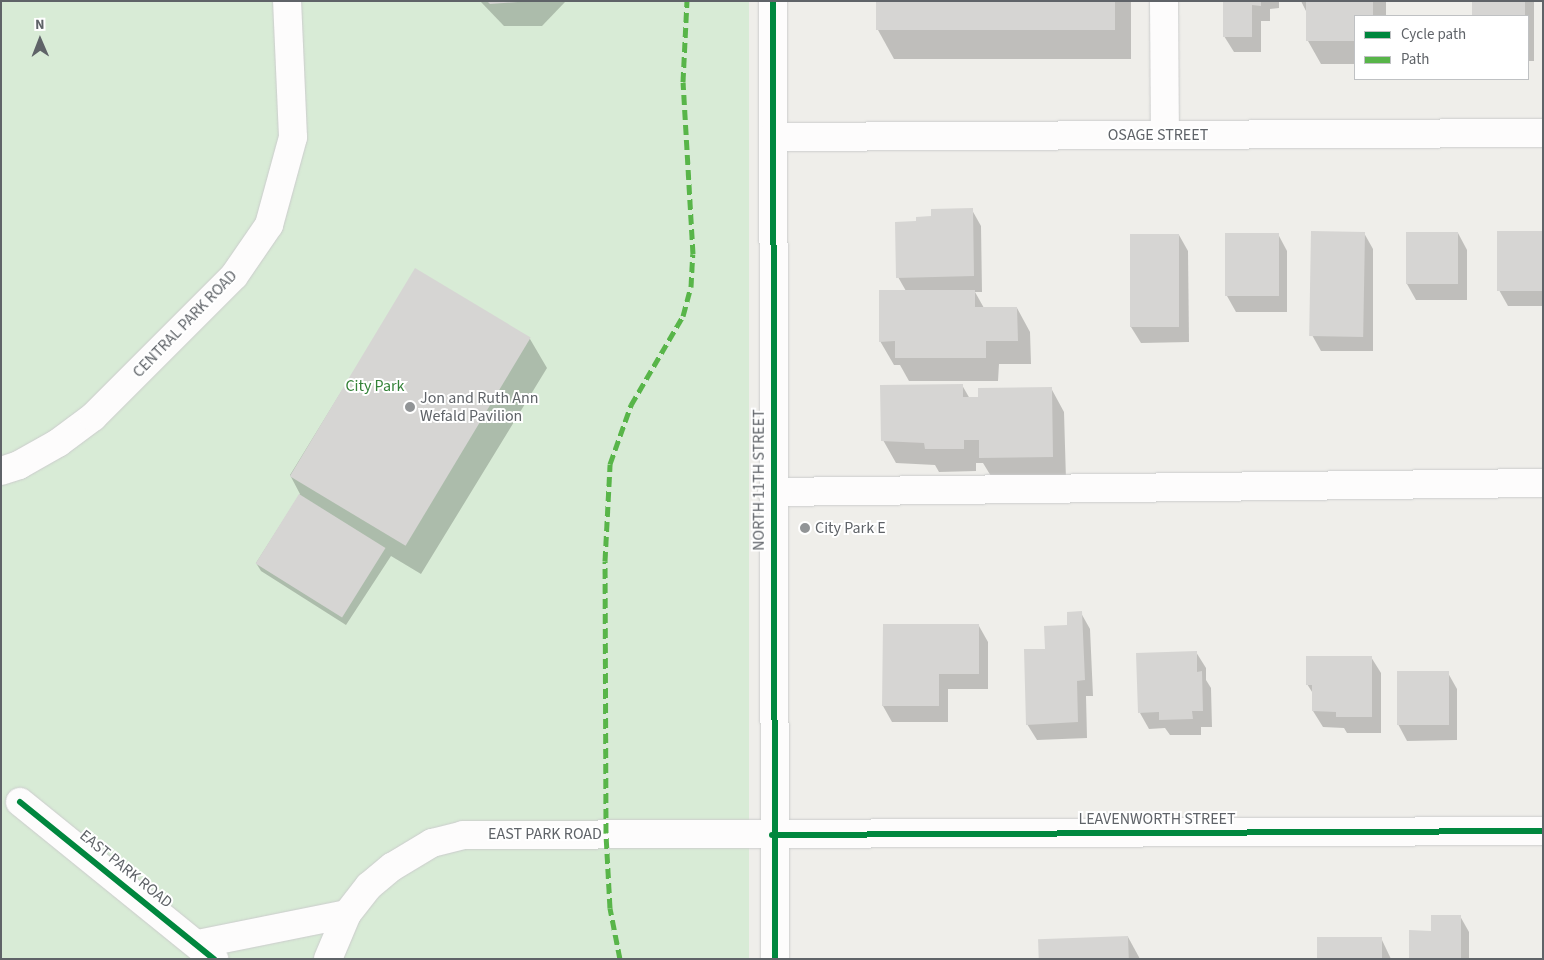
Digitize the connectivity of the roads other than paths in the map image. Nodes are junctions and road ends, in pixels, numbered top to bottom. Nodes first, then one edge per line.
1 (287, 1) edge
2 (773, 1) edge
3 (1164, 1) edge
4 (1543, 133) edge
5 (1164, 135) junction
6 (772, 137) junction
7 (1, 471) edge
8 (1543, 483) edge
9 (772, 492) junction
10 (20, 802) dead end
11 (1543, 831) edge
12 (772, 834) junction
13 (347, 914) junction
14 (206, 951) edge
15 (328, 959) edge
16 (775, 959) edge

1 - 7 street, CENTRAL PARK ROAD
2 - 6 street, NORTH 11TH STREET
3 - 5 street
4 - 5 street, OSAGE STREET
5 - 6 street, OSAGE STREET
6 - 9 street, NORTH 11TH STREET
8 - 9 street
9 - 12 street, NORTH 11TH STREET
10 - 14 street, EAST PARK ROAD
11 - 12 street, LEAVENWORTH STREET
12 - 13 street, EAST PARK ROAD
12 - 16 street, NORTH 11TH STREET
13 - 14 street, EAST PARK ROAD
13 - 15 street, EAST PARK ROAD

